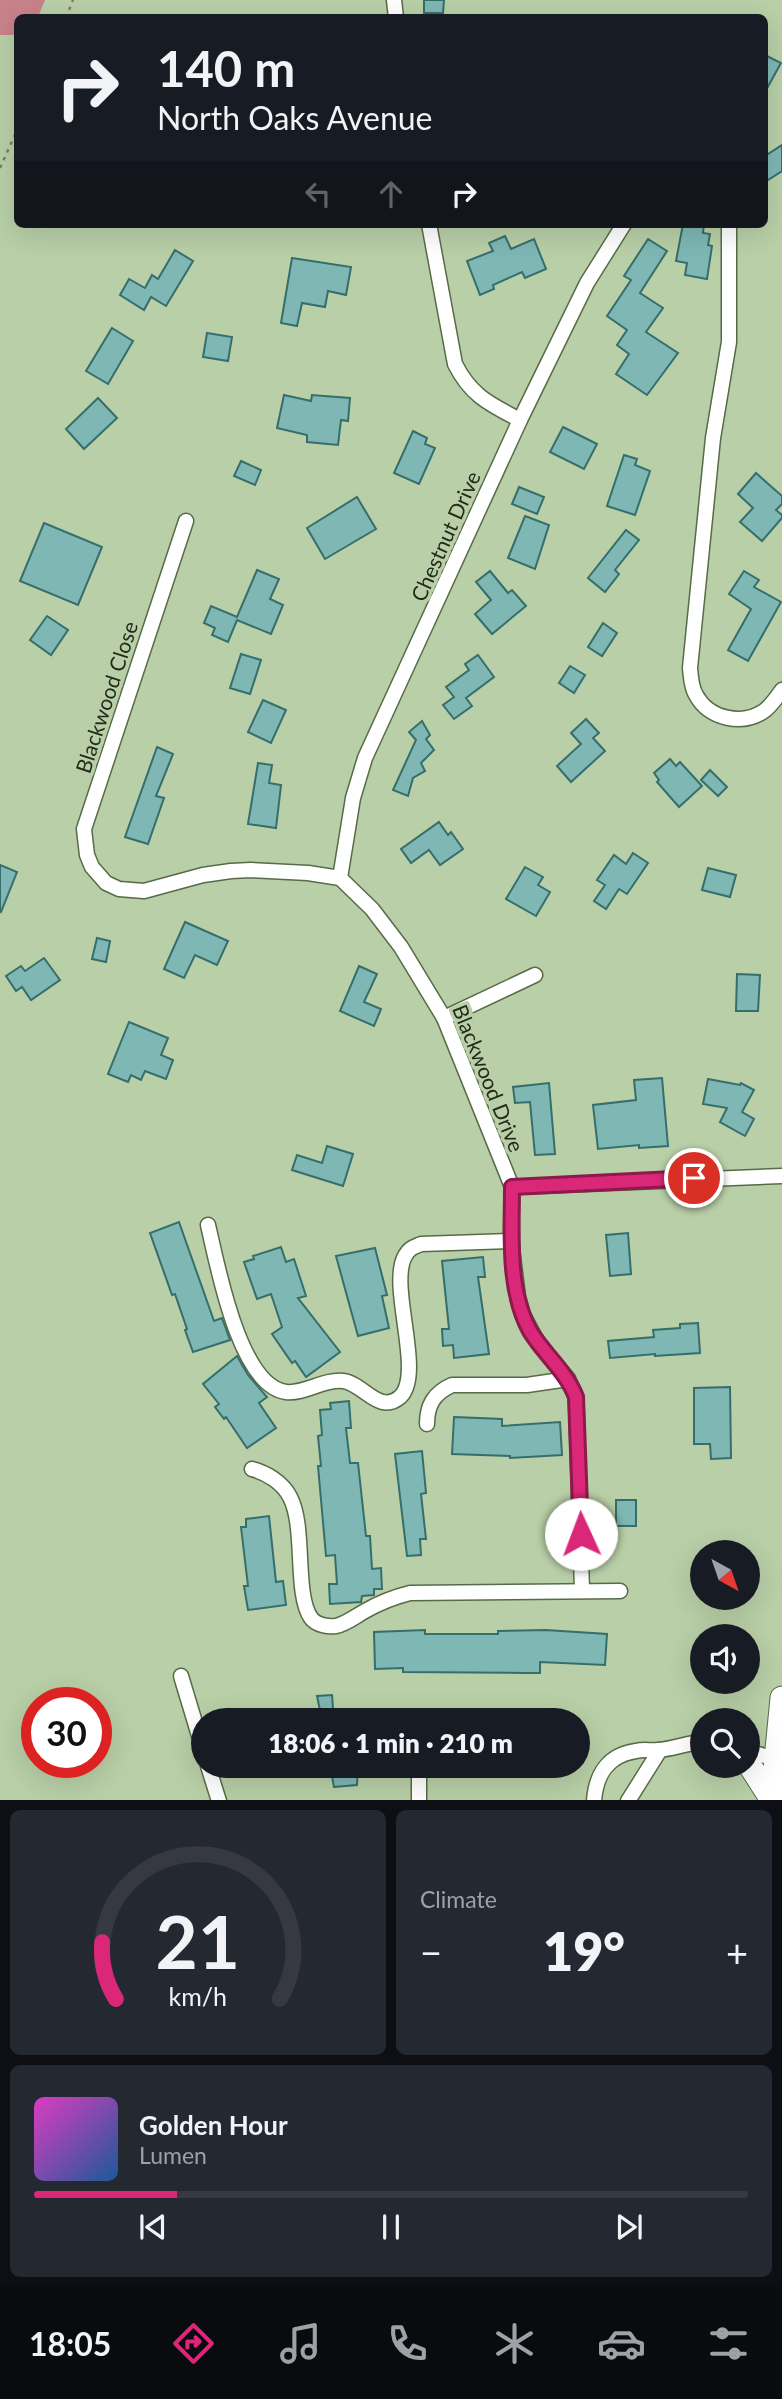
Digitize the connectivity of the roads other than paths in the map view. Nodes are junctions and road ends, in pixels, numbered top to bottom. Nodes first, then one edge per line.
1 (430, 228) edge
2 (621, 228) edge
3 (729, 228) edge
4 (520, 420) junction
5 (186, 521) dead end
6 (782, 690) edge
7 (341, 878) junction
8 (535, 975) dead end
9 (444, 1018) junction
10 (782, 1176) edge
11 (512, 1187) junction
12 (208, 1225) dead end
13 (511, 1241) junction
14 (568, 1379) junction
15 (427, 1424) dead end
16 (252, 1469) dead end
17 (582, 1590) junction
18 (620, 1591) dead end
19 (181, 1676) dead end
20 (782, 1698) edge
21 (191, 1709) edge
22 (690, 1744) edge
23 (660, 1750) junction
24 (760, 1755) edge
25 (776, 1759) junction
26 (212, 1778) edge
27 (419, 1778) edge
28 (758, 1778) edge
29 (219, 1800) edge
30 (419, 1800) edge
31 (594, 1800) edge
32 (629, 1800) edge
33 (772, 1800) edge

1 - 4 street
2 - 4 street, Chestnut Drive
3 - 6 street
4 - 7 street, Chestnut Drive
5 - 7 street, Blackwood Close
7 - 9 street, Blackwood Drive
8 - 9 street
9 - 11 street, Blackwood Drive
10 - 11 street
11 - 13 street
12 - 13 street
13 - 14 street
14 - 15 street
14 - 17 street
16 - 17 street
17 - 18 street
19 - 21 street
20 - 25 main road
22 - 23 street
23 - 31 street
23 - 32 street
24 - 25 street
25 - 33 main road
26 - 29 street
27 - 30 street
28 - 33 main road

